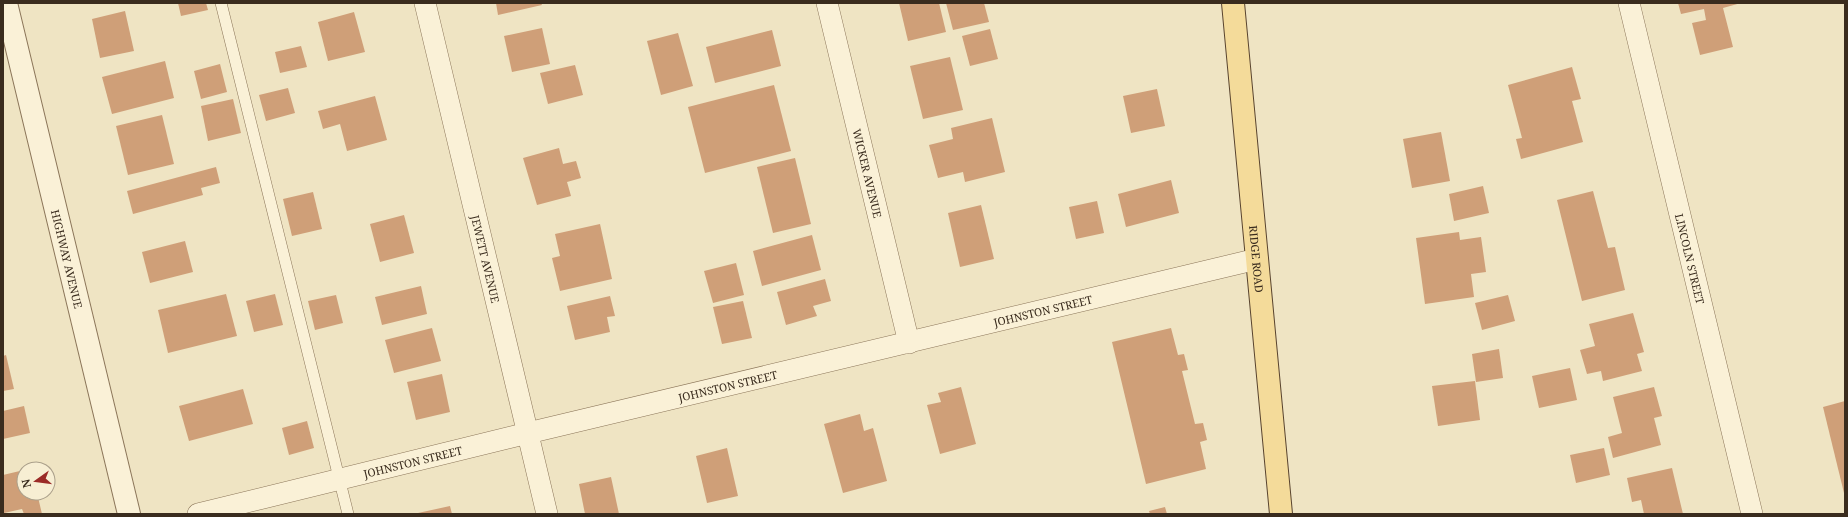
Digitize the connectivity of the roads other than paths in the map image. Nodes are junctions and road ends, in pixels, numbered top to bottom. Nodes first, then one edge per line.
1 (6, 3) edge
2 (221, 3) edge
3 (425, 3) edge
4 (827, 3) edge
5 (1233, 3) edge
6 (1629, 3) edge
7 (1257, 259) junction
8 (909, 343) junction
9 (528, 433) junction
10 (340, 479) junction
11 (130, 514) edge
12 (198, 514) edge
13 (348, 514) edge
14 (547, 514) edge
15 (1281, 514) edge
16 (1752, 514) edge

1 - 11 street, HIGHWAY AVENUE
2 - 10 lane
3 - 9 street, JEWETT AVENUE
4 - 8 street, WICKER AVENUE
5 - 7 main road, RIDGE ROAD
6 - 16 street, LINCOLN STREET
7 - 8 street, JOHNSTON STREET
7 - 15 main road, RIDGE ROAD
8 - 9 street, JOHNSTON STREET
9 - 10 street, JOHNSTON STREET
9 - 14 street, JEWETT AVENUE
10 - 12 street, JOHNSTON STREET
10 - 13 lane

